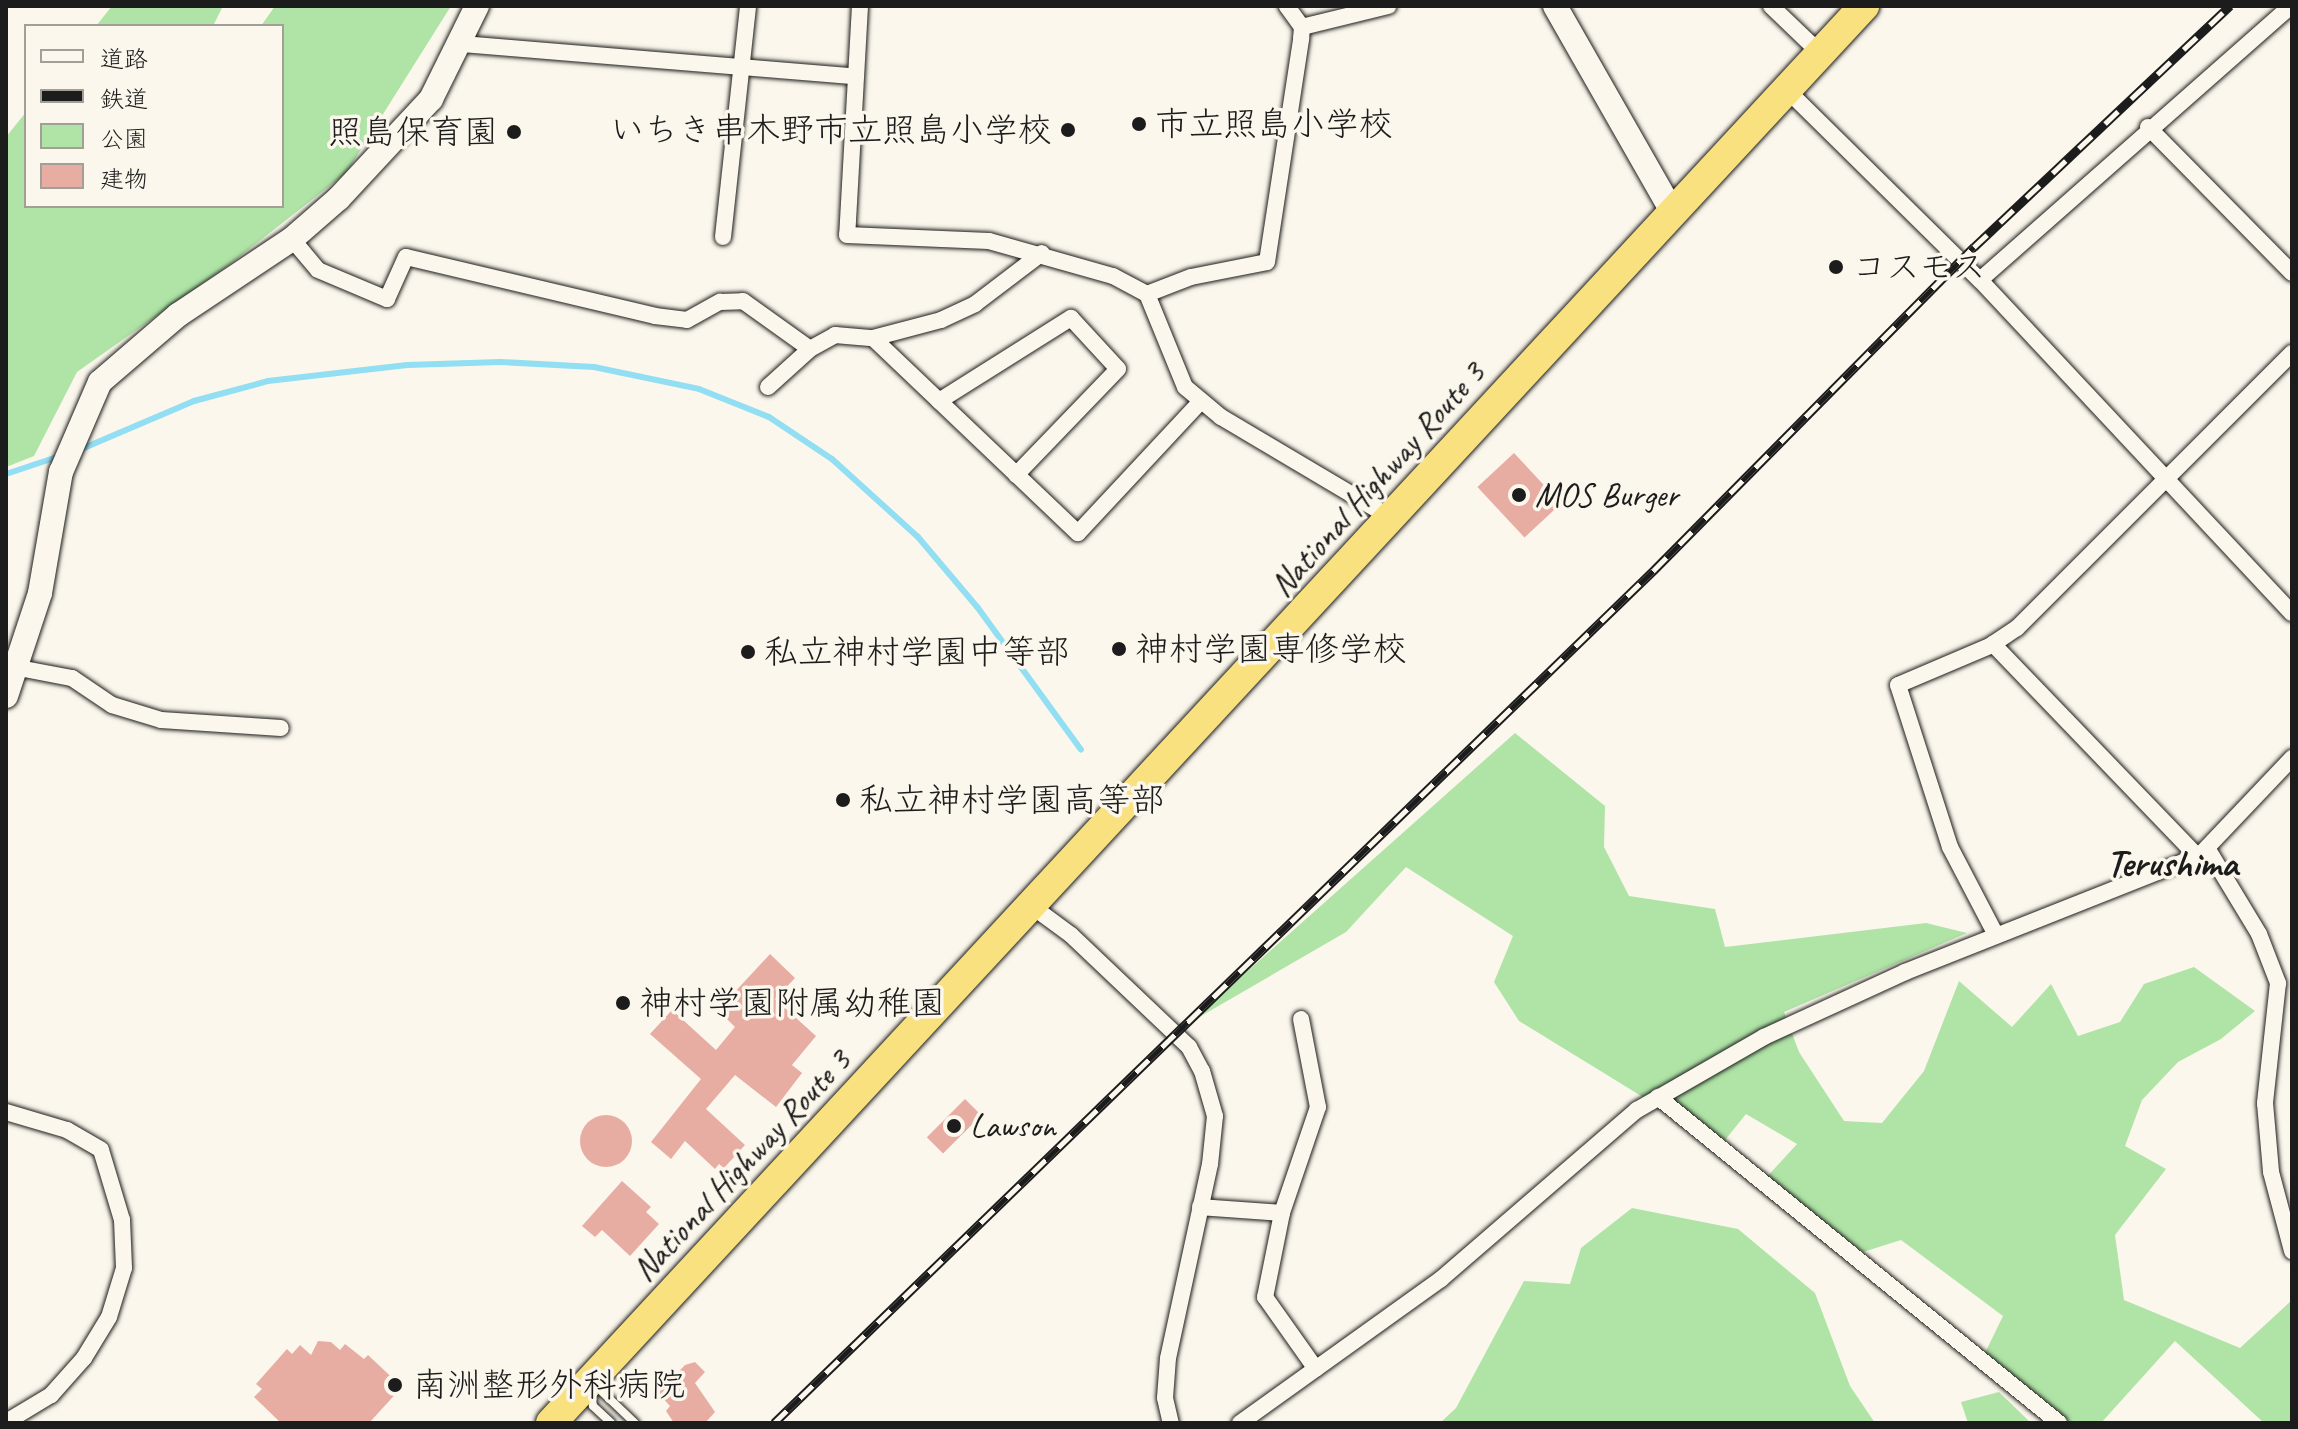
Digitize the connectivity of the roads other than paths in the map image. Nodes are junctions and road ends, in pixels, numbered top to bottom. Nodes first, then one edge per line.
1 (477, 6) edge
2 (748, 6) edge
3 (860, 6) edge
4 (1287, 6) edge
5 (1388, 6) edge
6 (1555, 6) edge
7 (1771, 6) edge
8 (1864, 6) edge
9 (2288, 16) edge
10 (1302, 27) junction
11 (461, 44) junction
12 (1820, 53) junction
13 (743, 66) junction
14 (853, 76) junction
15 (1787, 90) junction
16 (2148, 127) junction
17 (1672, 211) junction
18 (723, 237) dead end
19 (292, 239) junction
20 (1042, 253) junction
21 (2292, 273) edge
22 (1980, 280) junction
23 (1147, 294) junction
24 (873, 338) junction
25 (810, 349) junction
26 (2292, 353) edge
27 (768, 387) dead end
28 (939, 401) junction
29 (1201, 401) junction
30 (1016, 475) junction
31 (2163, 481) junction
32 (1393, 519) junction
33 (2292, 613) edge
34 (1993, 644) junction
35 (19, 668) junction
36 (6, 696) edge
37 (281, 728) dead end
38 (2292, 758) edge
39 (2202, 852) junction
40 (1033, 907) junction
41 (1996, 935) junction
42 (1301, 1019) dead end
43 (1658, 1097) junction
44 (6, 1112) edge
45 (1200, 1207) junction
46 (1282, 1213) junction
47 (2292, 1251) edge
48 (1316, 1369) junction
49 (590, 1381) junction
50 (6, 1422) edge
51 (551, 1423) edge
52 (611, 1423) edge
53 (635, 1423) edge
54 (1171, 1423) edge
55 (1240, 1423) edge
56 (2059, 1423) edge

1 - 11 street
2 - 13 street
3 - 14 street
4 - 10 street
5 - 10 street
6 - 17 street
7 - 12 street
8 - 12 highway, National Highway Route 3
9 - 16 street
10 - 23 street
11 - 13 street
11 - 19 street
12 - 15 highway, National Highway Route 3
13 - 14 street
13 - 18 street
14 - 20 street
15 - 17 highway, National Highway Route 3
15 - 22 street
16 - 21 street
16 - 22 street
17 - 32 highway, National Highway Route 3
19 - 25 street
19 - 35 street
20 - 23 street
20 - 24 street
22 - 31 street
23 - 29 street
24 - 25 street
24 - 28 street
25 - 27 street
26 - 31 street
28 - 30 street
28 - 30 street
29 - 30 street
29 - 32 street
31 - 33 street
31 - 34 street
32 - 40 highway, National Highway Route 3
34 - 39 street
34 - 41 street
35 - 36 street
35 - 37 street
38 - 39 street
39 - 41 street
39 - 47 street
40 - 45 street
40 - 49 highway, National Highway Route 3
41 - 43 street
42 - 46 street
43 - 48 street
43 - 56 street
44 - 50 street
45 - 46 street
45 - 54 street
46 - 48 street
48 - 55 street
49 - 51 highway, National Highway Route 3
49 - 52 lane
49 - 53 lane

